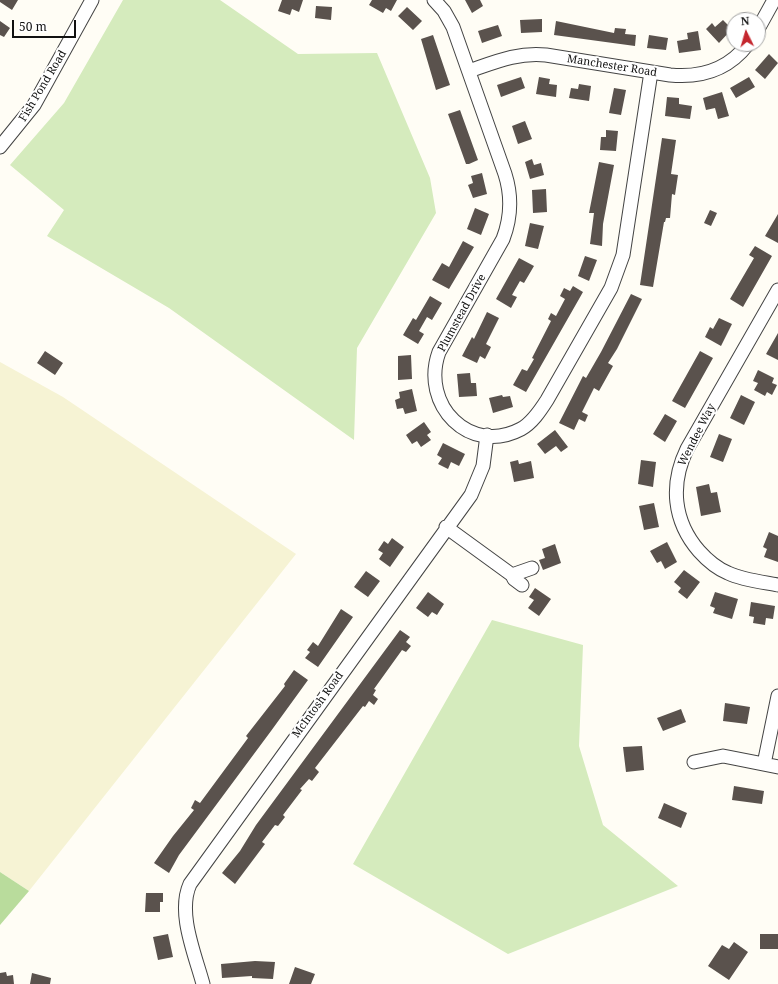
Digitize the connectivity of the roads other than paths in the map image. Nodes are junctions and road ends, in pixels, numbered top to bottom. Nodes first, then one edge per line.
1 (92, 0) edge
2 (434, 0) edge
3 (774, 0) edge
4 (766, 14) edge
5 (740, 52) edge
6 (469, 71) junction
7 (651, 72) junction
8 (0, 147) edge
9 (778, 290) edge
10 (487, 435) junction
11 (446, 527) junction
12 (532, 568) dead end
13 (512, 575) junction
14 (522, 585) dead end
15 (778, 585) edge
16 (778, 696) edge
17 (694, 762) dead end
18 (764, 764) junction
19 (778, 767) edge
20 (203, 984) edge

1 - 8 street, Fish Pond Road
2 - 6 street, Plumstead Drive
3 - 4 street
5 - 7 street, Manchester Road
6 - 7 street, Manchester Road
6 - 10 street, Plumstead Drive
7 - 10 street, Plumstead Drive
9 - 15 street, Wendee Way
10 - 11 street, McIntosh Road
11 - 13 street
11 - 20 street, McIntosh Road
12 - 13 street
13 - 14 street
16 - 18 street
17 - 18 street
18 - 19 street

